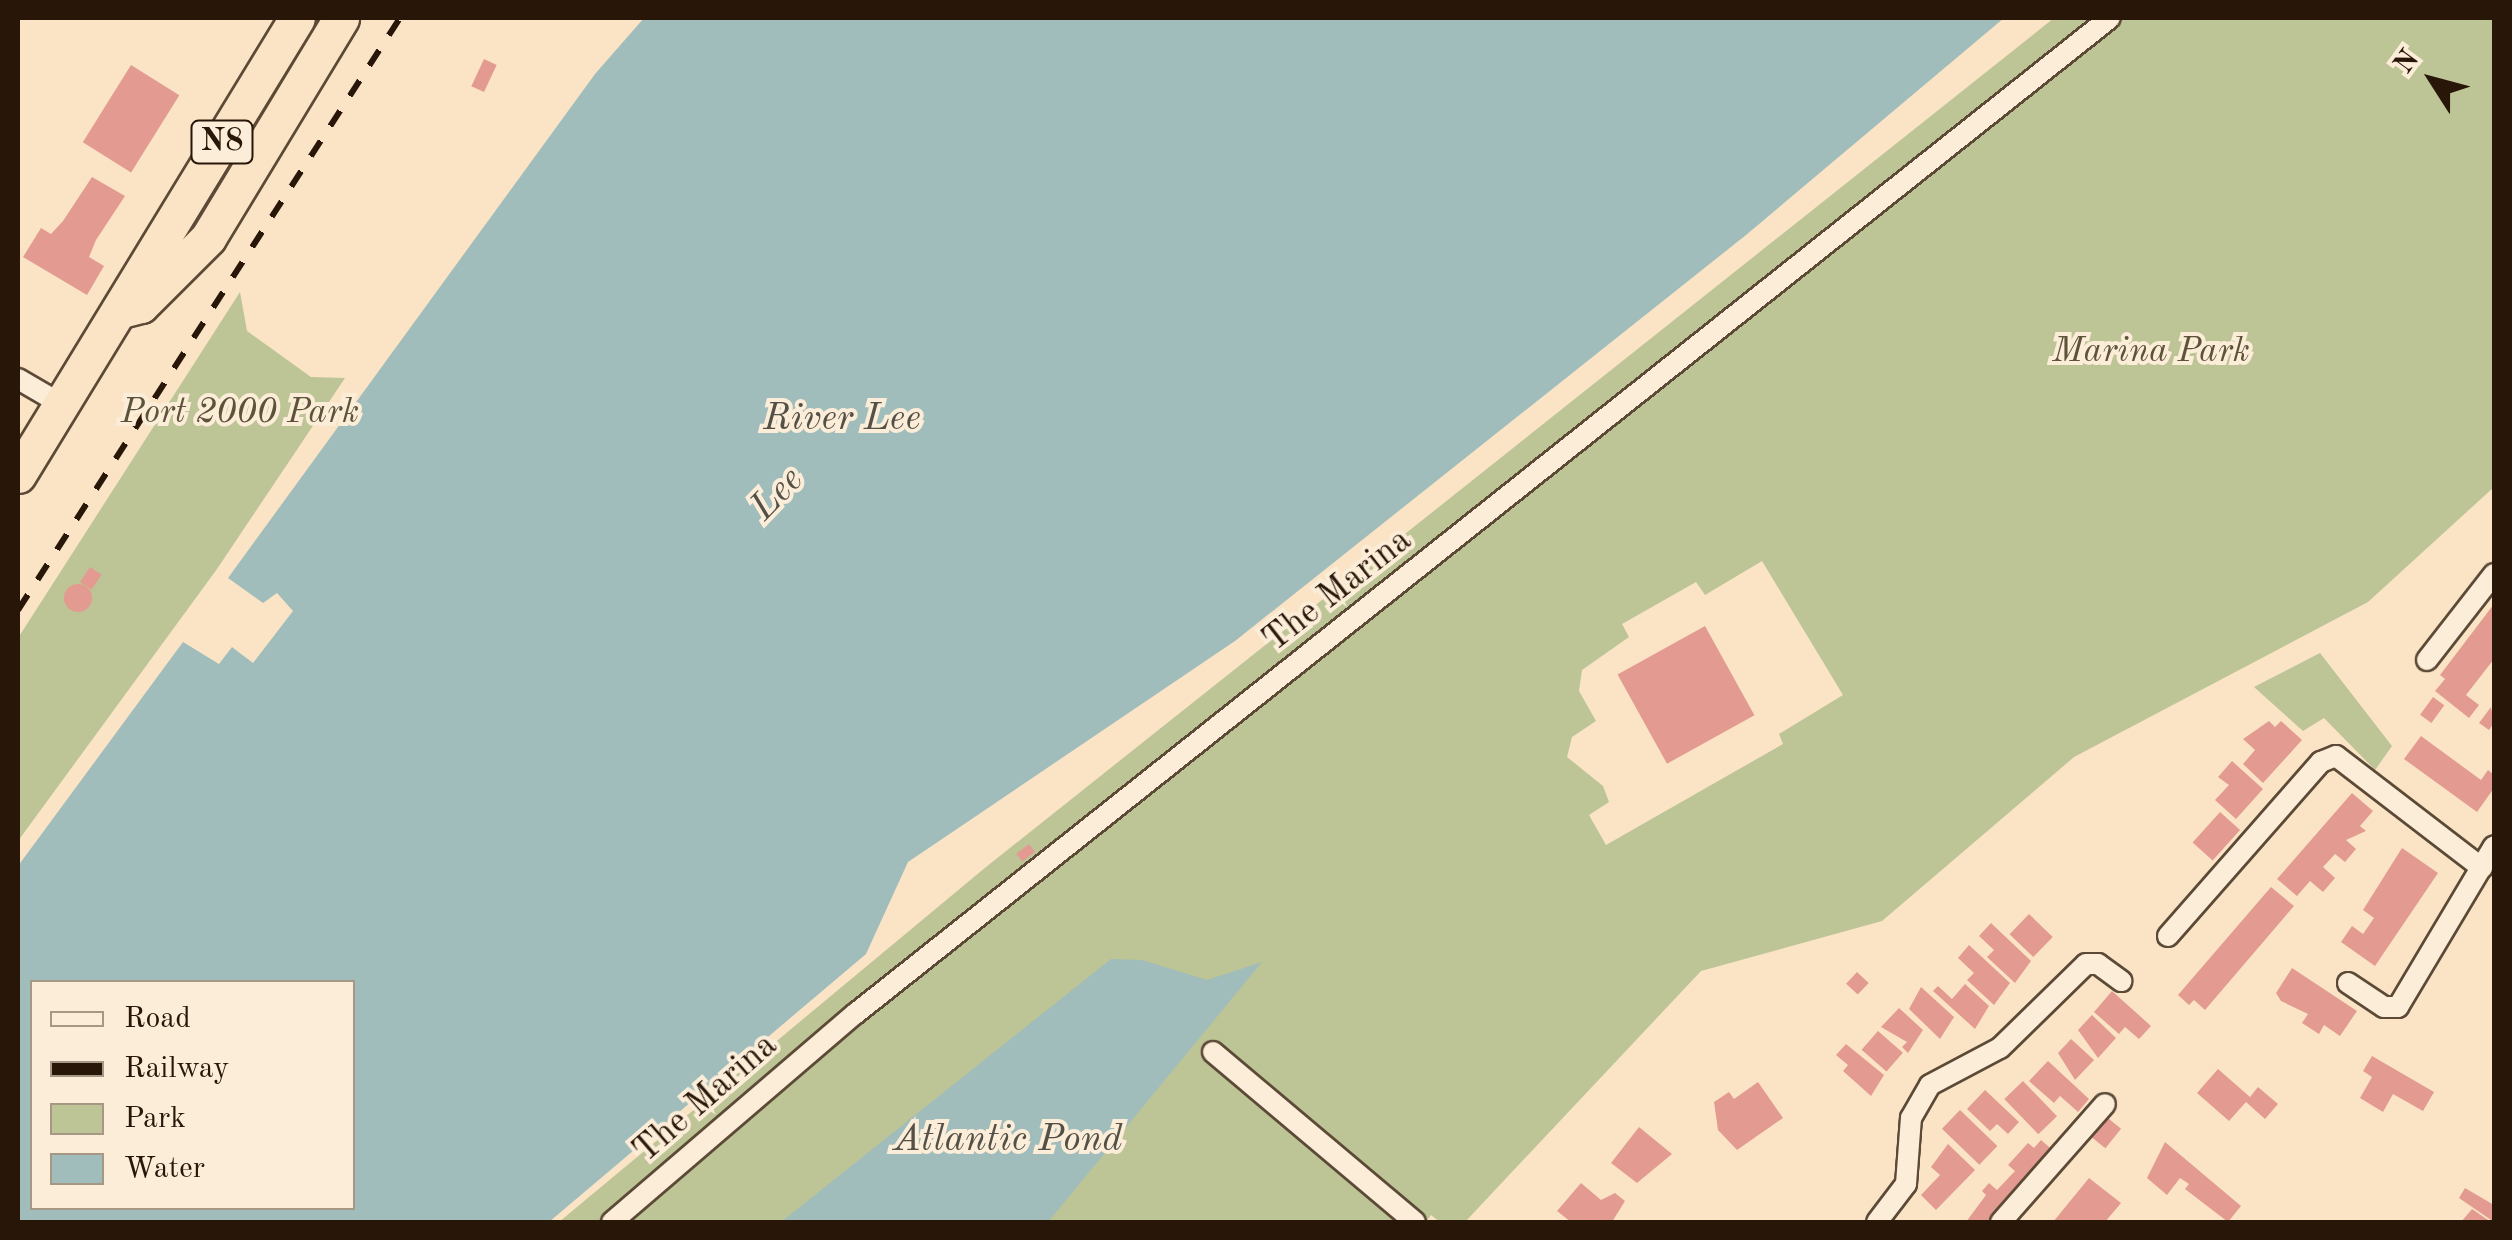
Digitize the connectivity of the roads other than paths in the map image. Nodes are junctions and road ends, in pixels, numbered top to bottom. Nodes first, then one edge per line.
1 (297, 18) edge
2 (341, 18) edge
3 (2110, 18) edge
4 (119, 310) junction
5 (18, 378) edge
6 (61, 404) junction
7 (18, 475) edge
8 (2494, 576) edge
9 (2427, 660) dead end
10 (2494, 846) edge
11 (2482, 868) junction
12 (2168, 936) dead end
13 (2121, 981) dead end
14 (2348, 983) dead end
15 (1213, 1052) dead end
16 (2105, 1104) dead end
17 (612, 1222) edge
18 (1414, 1222) edge
19 (1877, 1222) edge
20 (2001, 1222) edge

1 - 4 highway, N8
2 - 4 highway
3 - 17 street, The Marina
4 - 6 highway, N8
5 - 6 street
6 - 7 highway, N8
8 - 9 street
10 - 11 street
11 - 12 street
11 - 14 street
13 - 19 street
15 - 18 street
16 - 20 street

